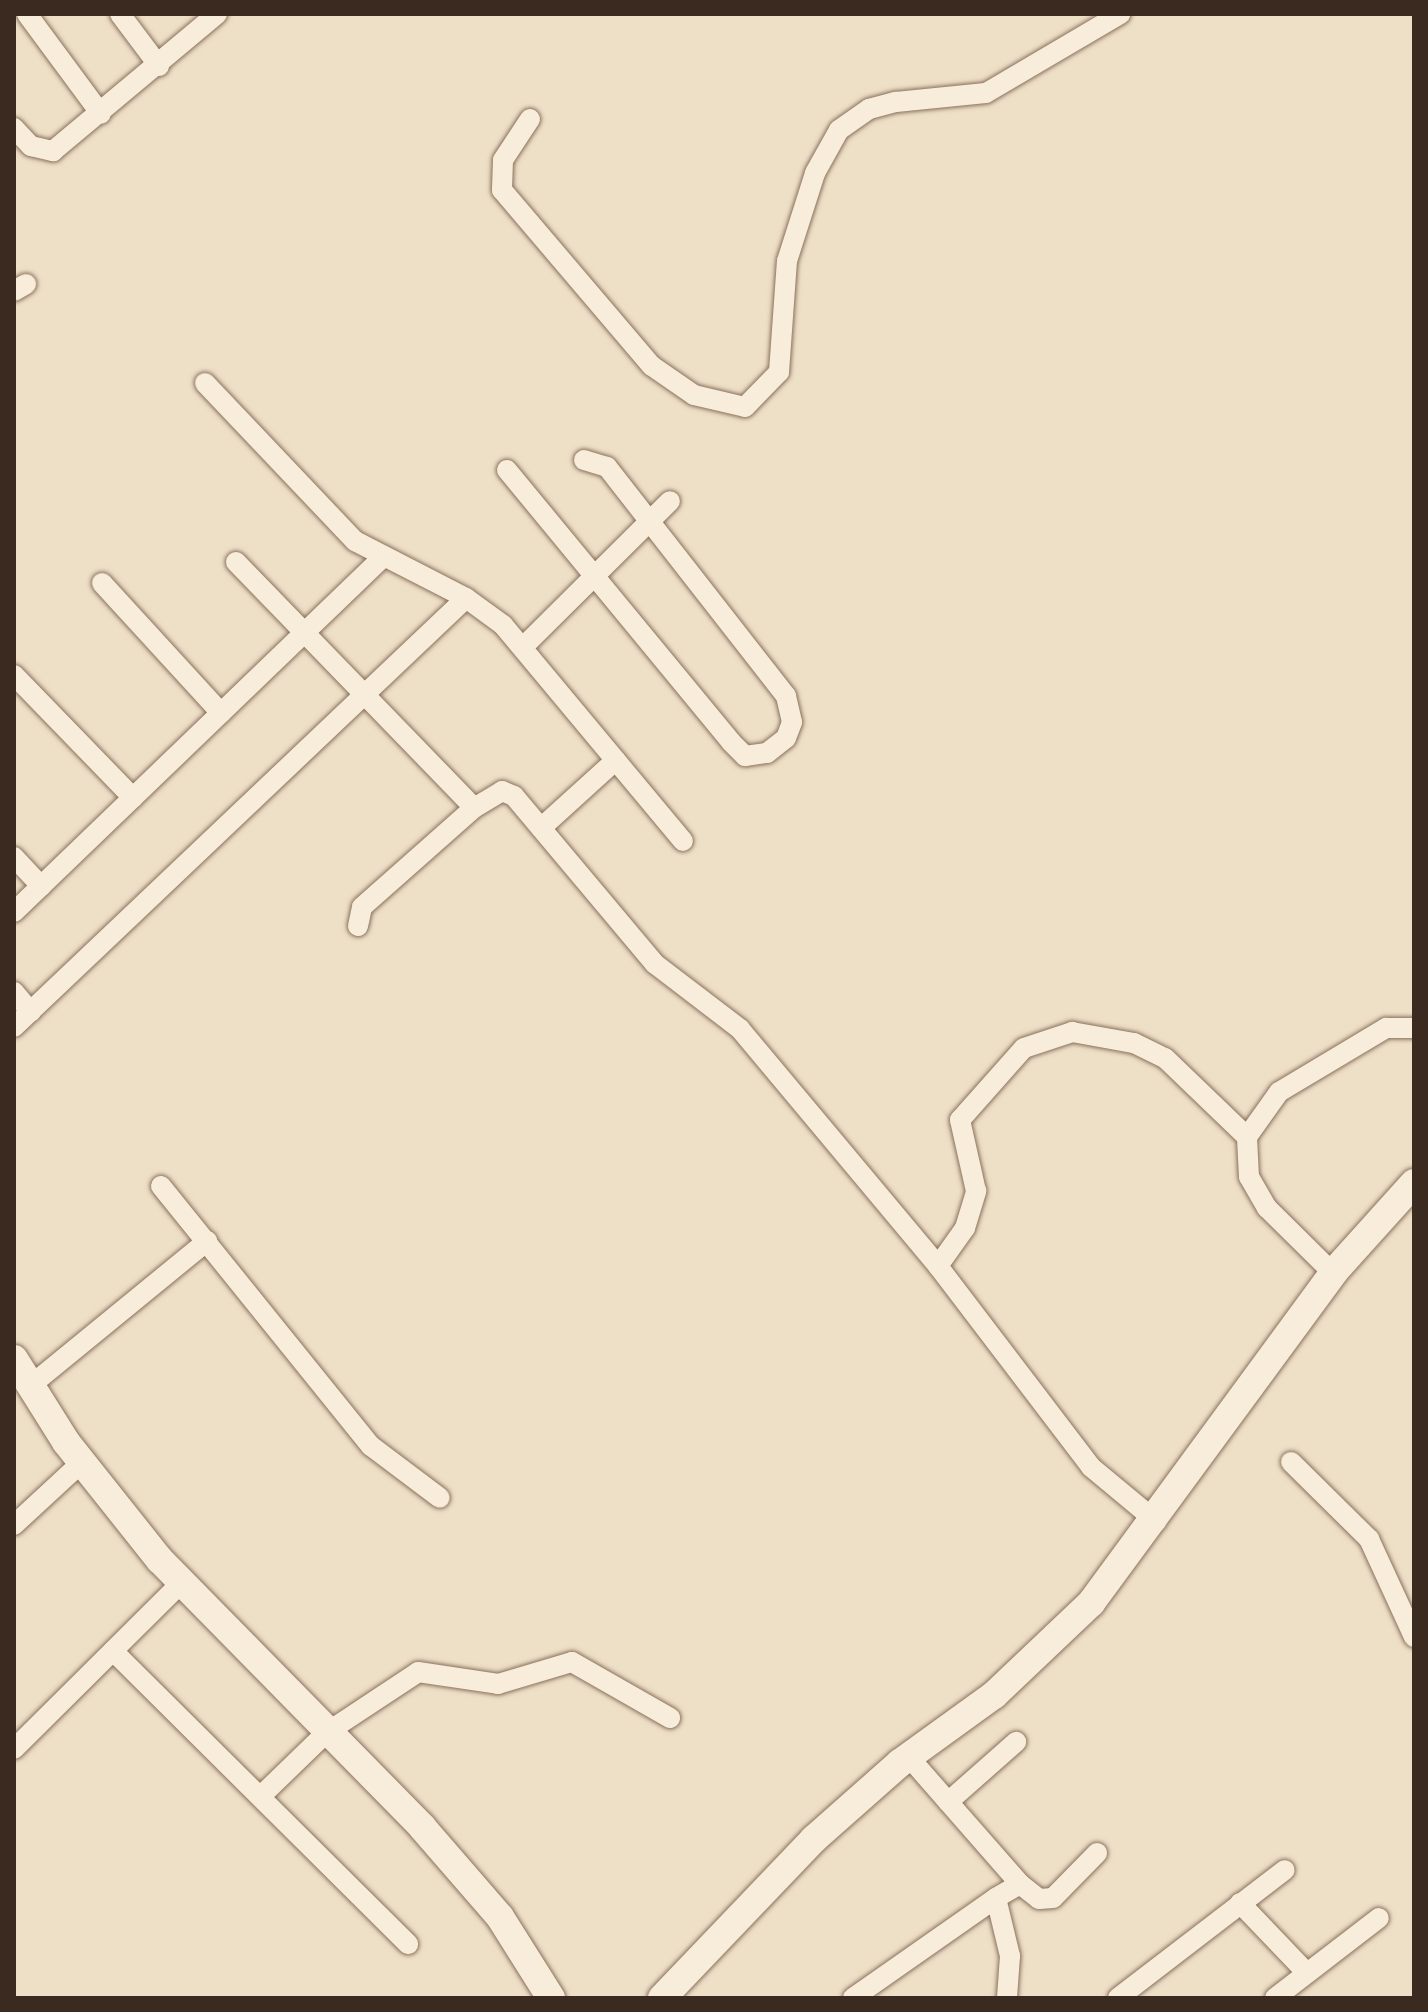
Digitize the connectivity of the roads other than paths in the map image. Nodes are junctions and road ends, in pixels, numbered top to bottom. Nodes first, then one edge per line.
1 (27, 14) edge
2 (120, 14) edge
3 (217, 14) edge
4 (1120, 14) edge
5 (159, 66) junction
6 (101, 114) junction
7 (530, 119) dead end
8 (14, 128) edge
9 (205, 383) dead end
10 (584, 460) dead end
11 (507, 470) dead end
12 (670, 501) dead end
13 (649, 520) junction
14 (382, 558) junction
15 (236, 562) dead end
16 (591, 574) junction
17 (102, 583) dead end
18 (466, 598) junction
19 (305, 633) junction
20 (523, 647) junction
21 (14, 675) edge
22 (366, 694) junction
23 (221, 713) junction
24 (616, 760) junction
25 (133, 798) junction
26 (474, 808) junction
27 (541, 828) junction
28 (683, 841) dead end
29 (14, 857) edge
30 (41, 886) junction
31 (14, 912) edge
32 (358, 926) dead end
33 (14, 992) edge
34 (31, 1012) junction
35 (14, 1027) edge
36 (1414, 1028) edge
37 (1247, 1137) junction
38 (1414, 1183) edge
39 (161, 1186) dead end
40 (207, 1241) junction
41 (938, 1266) junction
42 (1333, 1273) junction
43 (14, 1359) edge
44 (30, 1386) junction
45 (82, 1462) junction
46 (1291, 1462) dead end
47 (440, 1498) dead end
48 (1156, 1521) junction
49 (14, 1525) edge
50 (181, 1583) junction
51 (1414, 1637) edge
52 (113, 1651) junction
53 (670, 1718) dead end
54 (326, 1733) junction
55 (1016, 1742) dead end
56 (14, 1749) edge
57 (908, 1756) junction
58 (263, 1794) junction
59 (948, 1802) junction
60 (1097, 1853) dead end
61 (1285, 1870) dead end
62 (1020, 1884) junction
63 (996, 1898) junction
64 (1240, 1903) junction
65 (1379, 1918) dead end
66 (408, 1944) dead end
67 (1307, 1973) junction
68 (551, 1998) edge
69 (662, 1998) edge
70 (853, 1998) edge
71 (1007, 1998) edge
72 (1118, 1998) edge
73 (1275, 1998) edge

1 - 6 street
2 - 5 street
3 - 5 street
4 - 7 street
5 - 6 street
6 - 8 street
9 - 14 street
10 - 13 street
11 - 16 street
12 - 13 street
13 - 16 street
13 - 16 street
14 - 18 street
14 - 19 street
15 - 19 street
16 - 20 street
17 - 23 street
18 - 20 street
18 - 22 street
19 - 22 street
19 - 23 street
20 - 24 street
21 - 25 street
22 - 26 street
22 - 34 street
23 - 25 street
24 - 27 street
24 - 28 street
25 - 30 street
26 - 27 street
26 - 32 street
27 - 41 street
29 - 30 street
30 - 31 street
33 - 34 street
34 - 35 street
36 - 37 street
37 - 41 street
37 - 42 street
38 - 42 street
39 - 40 street
40 - 44 street
40 - 47 street
41 - 48 street
42 - 48 street
43 - 44 street
44 - 45 street
45 - 49 street
45 - 50 street
46 - 51 street
48 - 57 street
50 - 52 street
50 - 54 street
52 - 56 street
52 - 58 street
53 - 54 street
54 - 58 street
54 - 68 street
55 - 59 street
57 - 59 street
57 - 69 street
58 - 66 street
59 - 62 street
60 - 62 street
61 - 64 street
62 - 63 street
63 - 70 street
63 - 71 street
64 - 67 street
64 - 72 street
65 - 67 street
67 - 73 street

